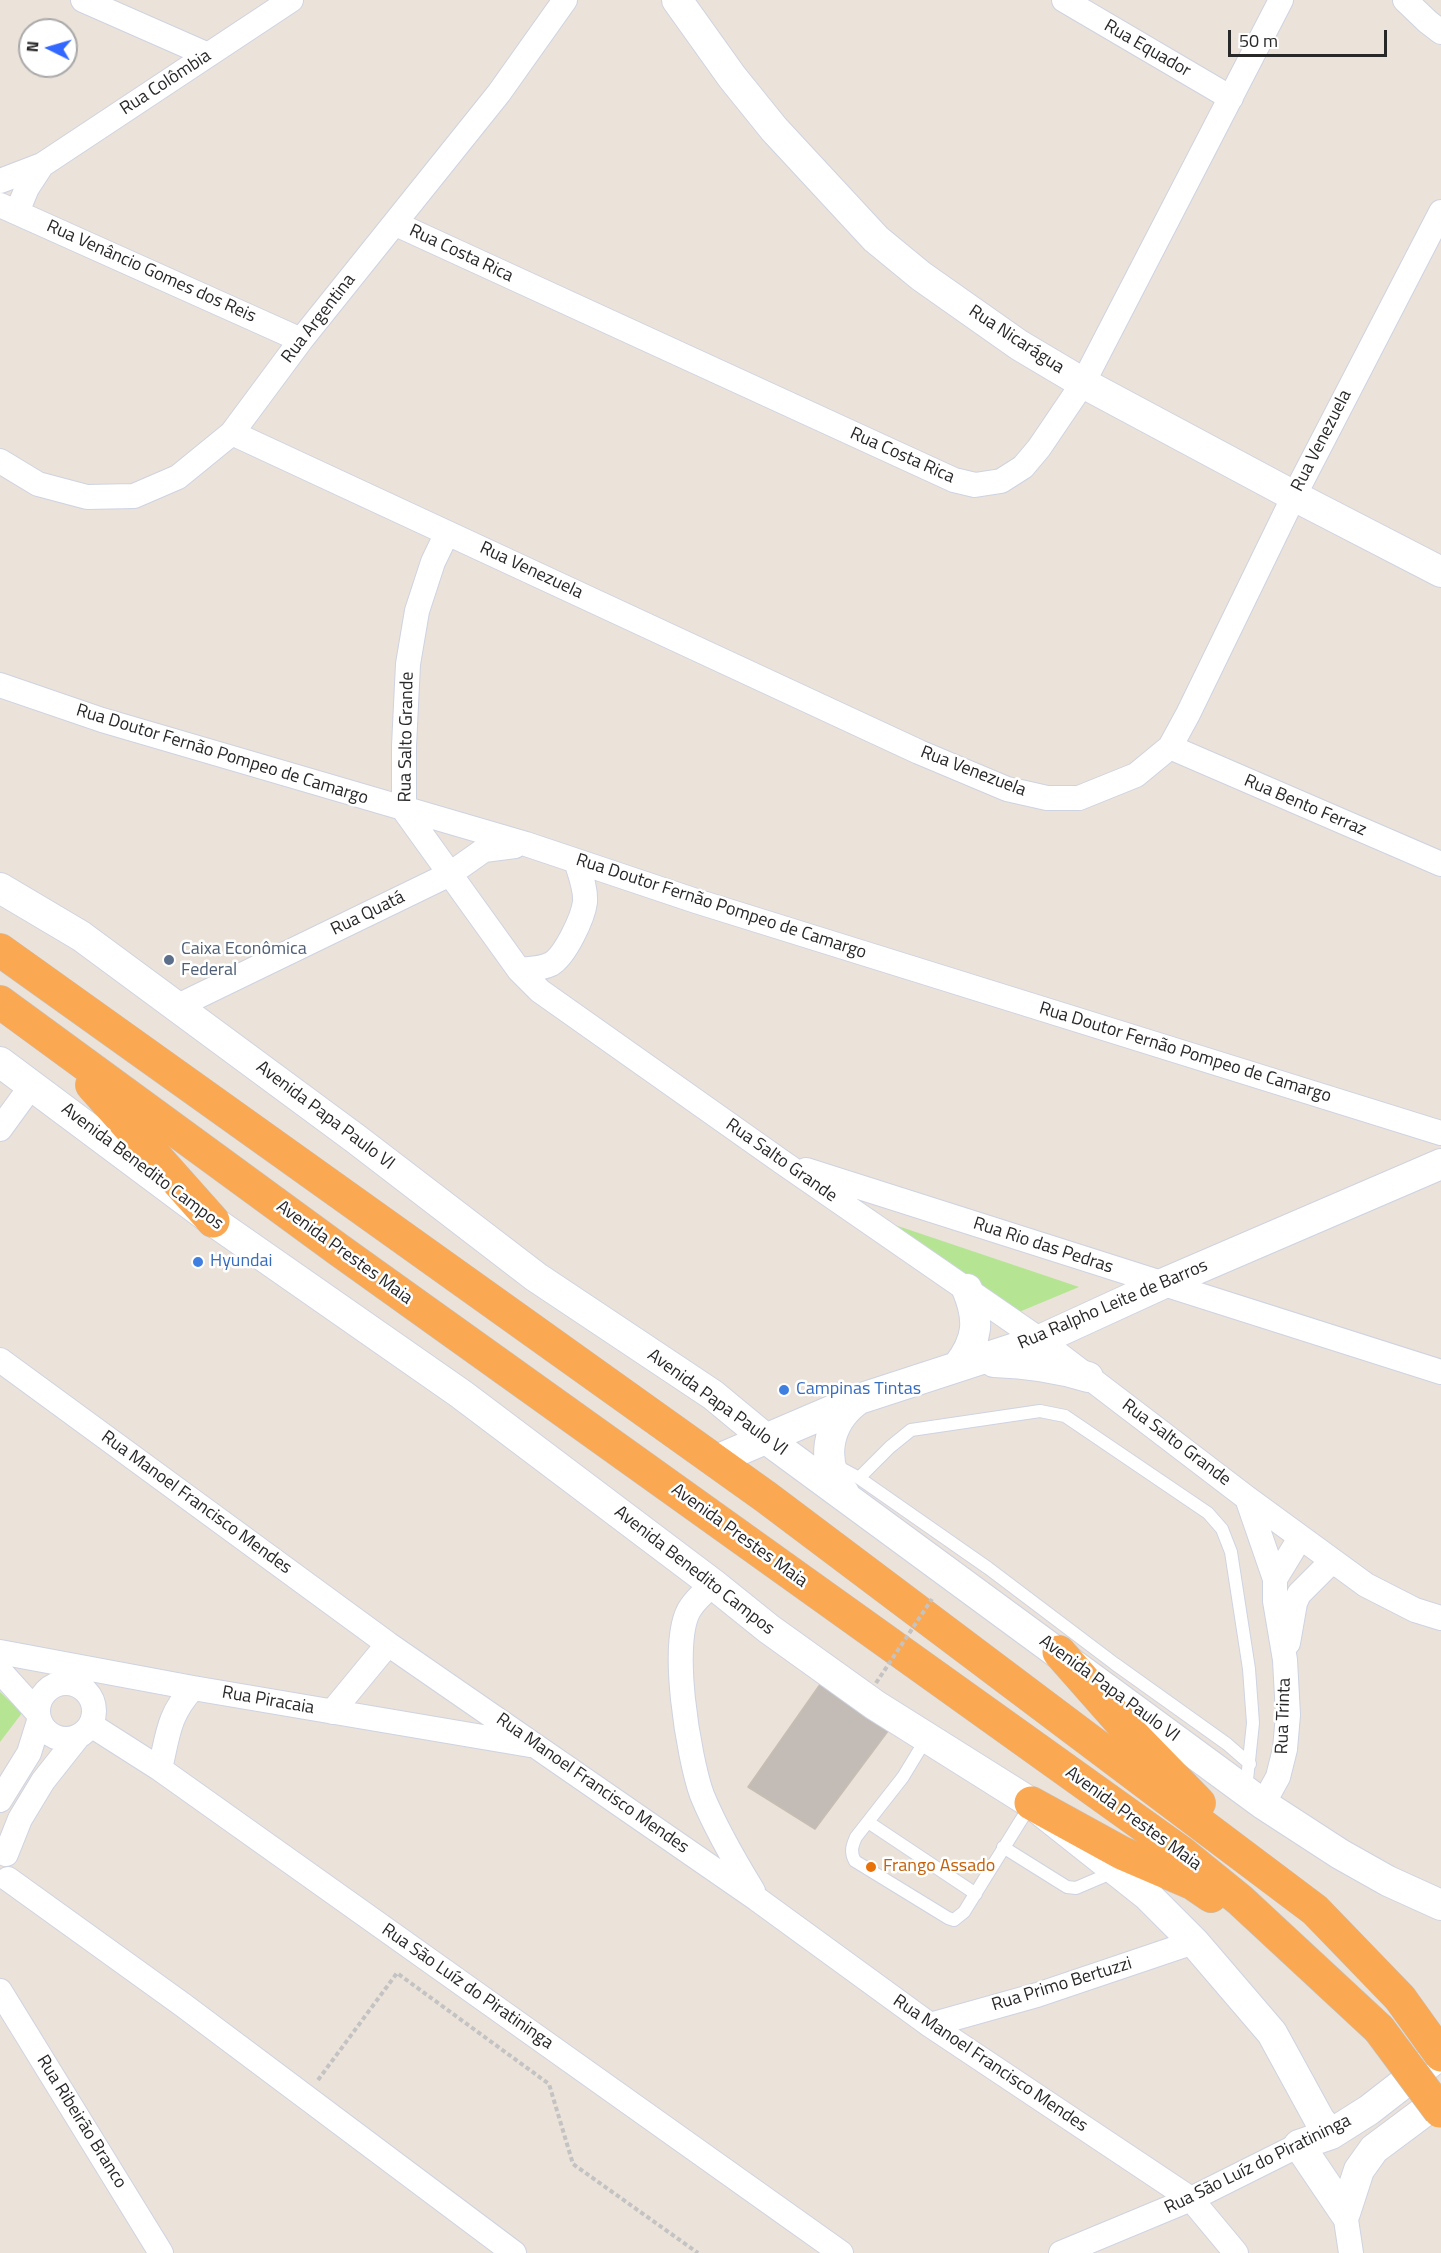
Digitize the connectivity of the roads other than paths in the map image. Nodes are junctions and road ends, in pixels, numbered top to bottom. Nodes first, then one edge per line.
1 (83, 0) edge
2 (291, 0) edge
3 (565, 0) edge
4 (677, 0) edge
5 (1064, 0) edge
6 (1281, 0) edge
7 (1405, 0) edge
8 (1441, 33) edge
9 (208, 55) junction
10 (1230, 98) junction
11 (42, 165) junction
12 (0, 181) edge
13 (8, 208) edge
14 (1441, 212) edge
15 (396, 224) junction
16 (301, 340) junction
17 (1083, 383) junction
18 (232, 433) junction
19 (0, 461) edge
20 (1294, 496) junction
21 (447, 533) junction
22 (1439, 567) edge
23 (0, 685) edge
24 (1170, 747) junction
25 (404, 810) junction
26 (526, 844) junction
27 (576, 861) junction
28 (1441, 864) edge
29 (450, 874) junction
30 (0, 888) edge
31 (0, 950) edge
32 (519, 970) junction
33 (0, 1002) edge
34 (178, 1006) junction
35 (46, 1035) junction
36 (0, 1062) edge
37 (32, 1085) junction
38 (0, 1129) edge
39 (1441, 1134) edge
40 (782, 1162) junction
41 (1441, 1164) edge
42 (213, 1221) junction
43 (1162, 1284) junction
44 (967, 1290) junction
45 (1040, 1340) junction
46 (0, 1360) edge
47 (958, 1366) junction
48 (1441, 1372) edge
49 (1088, 1377) junction
50 (859, 1399) junction
51 (765, 1438) junction
52 (714, 1461) junction
53 (853, 1488) junction
54 (1247, 1498) junction
55 (1300, 1538) junction
56 (1332, 1561) junction
57 (1275, 1579) junction
58 (713, 1584) junction
59 (1441, 1618) edge
60 (388, 1644) junction
61 (0, 1652) edge
62 (1059, 1652) junction
63 (1285, 1660) junction
64 (0, 1671) edge
65 (193, 1688) junction
66 (332, 1712) junction
67 (38, 1716) junction
68 (84, 1732) junction
69 (927, 1738) junction
70 (537, 1746) junction
71 (160, 1769) junction
72 (1253, 1786) junction
73 (0, 1800) edge
74 (1031, 1803) junction
75 (868, 1822) junction
76 (1003, 1847) junction
77 (3, 1850) edge
78 (1117, 1871) junction
79 (4, 1884) edge
80 (976, 1894) junction
81 (758, 1899) junction
82 (1441, 1905) edge
83 (1315, 1910) junction
84 (1194, 1942) junction
85 (1292, 1949) junction
86 (0, 1991) edge
87 (930, 2025) junction
88 (1441, 2055) edge
89 (1441, 2105) edge
90 (1331, 2134) junction
91 (1299, 2145) junction
92 (1374, 2149) junction
93 (1221, 2184) junction
94 (1191, 2199) junction
95 (1345, 2213) junction
96 (1213, 2226) junction
97 (161, 2253) edge
98 (514, 2253) edge
99 (841, 2253) edge
100 (1061, 2253) edge
101 (1236, 2253) edge
102 (1351, 2253) edge

1 - 9 street
2 - 9 street, Rua Colômbia
3 - 15 street, Rua Argentina
4 - 17 street, Rua Nicarágua
5 - 10 street, Rua Equador
6 - 10 street, Rua Costa Rica
7 - 8 street
9 - 11 street, Rua Colômbia
10 - 17 street, Rua Costa Rica
11 - 12 street, Rua Colômbia
11 - 13 street, Rua Colômbia
13 - 16 street, Rua Venâncio Gomes dos Reis
14 - 20 street, Rua Venezuela
15 - 16 street, Rua Argentina
15 - 17 street, Rua Costa Rica
16 - 18 street, Rua Argentina
17 - 20 street, Rua Nicarágua
18 - 19 street, Rua Argentina
18 - 21 street, Rua Venezuela
20 - 22 street, Rua Nicarágua
20 - 24 street, Rua Venezuela
21 - 24 street, Rua Venezuela
21 - 25 street, Rua Salto Grande
23 - 25 street, Rua Doutor Fernão Pompeo de Camargo
24 - 28 street, Rua Bento Ferraz
25 - 26 street, Rua Doutor Fernão Pompeo de Camargo
25 - 29 street, Rua Salto Grande
26 - 27 street, Rua Doutor Fernão Pompeo de Camargo
26 - 29 street, Rua Quatá
27 - 32 street
27 - 39 street, Rua Doutor Fernão Pompeo de Camargo
29 - 32 street, Rua Salto Grande
29 - 34 street, Rua Quatá
30 - 34 street, Avenida Papa Paulo VI
31 - 52 highway, Avenida Prestes Maia
32 - 40 street, Rua Salto Grande
33 - 35 highway, Avenida Prestes Maia
34 - 51 street, Avenida Papa Paulo VI
35 - 42 highway
35 - 85 highway, Avenida Prestes Maia
36 - 37 street, Avenida Benedito Campos
37 - 38 street
37 - 42 street, Avenida Benedito Campos
40 - 43 street, Rua Rio das Pedras
40 - 44 street, Rua Salto Grande
41 - 43 street, Rua Ralpho Leite de Barros
42 - 58 street, Avenida Benedito Campos
43 - 45 street, Rua Ralpho Leite de Barros
43 - 48 street, Rua Rio das Pedras
44 - 45 street, Rua Salto Grande
44 - 47 street
45 - 47 street, Rua Ralpho Leite de Barros
45 - 49 street, Rua Salto Grande
46 - 60 street, Rua Manoel Francisco Mendes
47 - 49 street
47 - 50 street, Rua Ralpho Leite de Barros
49 - 54 street, Rua Salto Grande
50 - 51 street, Rua Ralpho Leite de Barros
50 - 53 street
51 - 52 street, Rua Ralpho Leite de Barros
51 - 53 street, Avenida Papa Paulo VI
52 - 83 highway, Avenida Prestes Maia
53 - 62 street, Avenida Papa Paulo VI
53 - 72 lane
53 - 72 lane
54 - 55 street, Rua Salto Grande
54 - 57 street, Rua Trinta
55 - 56 street, Rua Salto Grande
55 - 57 street
56 - 59 street, Rua Salto Grande
56 - 63 street, Rua Trinta
57 - 63 street, Rua Trinta
58 - 69 street, Avenida Benedito Campos
58 - 81 street
60 - 66 street
60 - 70 street, Rua Manoel Francisco Mendes
61 - 65 street, Rua Piracaia
62 - 72 street, Avenida Papa Paulo VI
62 - 83 highway
63 - 72 street, Rua Trinta
64 - 67 street
65 - 66 street, Rua Piracaia
65 - 71 street
66 - 70 street, Rua Piracaia
67 - 68 street
67 - 68 street
67 - 73 street
68 - 71 street, Rua São Luíz do Piratininga
68 - 77 street
69 - 74 street, Avenida Benedito Campos
69 - 75 lane
70 - 81 street, Rua Manoel Francisco Mendes
71 - 99 street, Rua São Luíz do Piratininga
72 - 82 street, Avenida Papa Paulo VI
74 - 76 lane
74 - 78 street, Avenida Benedito Campos
74 - 85 highway
75 - 80 lane
75 - 80 lane
76 - 78 lane
76 - 80 lane
77 - 79 street
78 - 84 street, Avenida Benedito Campos
79 - 98 street
81 - 87 street, Rua Manoel Francisco Mendes
83 - 88 highway, Avenida Prestes Maia, bridge
84 - 87 street, Rua Primo Bertuzzi
84 - 90 street, Avenida Benedito Campos
85 - 89 highway, Avenida Prestes Maia, bridge
86 - 97 street, Rua Ribeirão Branco
87 - 94 street, Rua Manoel Francisco Mendes
88 - 90 street, Rua São Luíz do Piratininga
89 - 92 street
90 - 91 street, Rua São Luíz do Piratininga
90 - 92 street
91 - 93 street, Rua São Luíz do Piratininga
91 - 95 street
92 - 95 street
93 - 94 street, Rua São Luíz do Piratininga
93 - 96 street
94 - 96 street, Rua Manoel Francisco Mendes
94 - 100 street, Rua São Luíz do Piratininga
95 - 102 street
96 - 101 street, Rua Manoel Francisco Mendes

